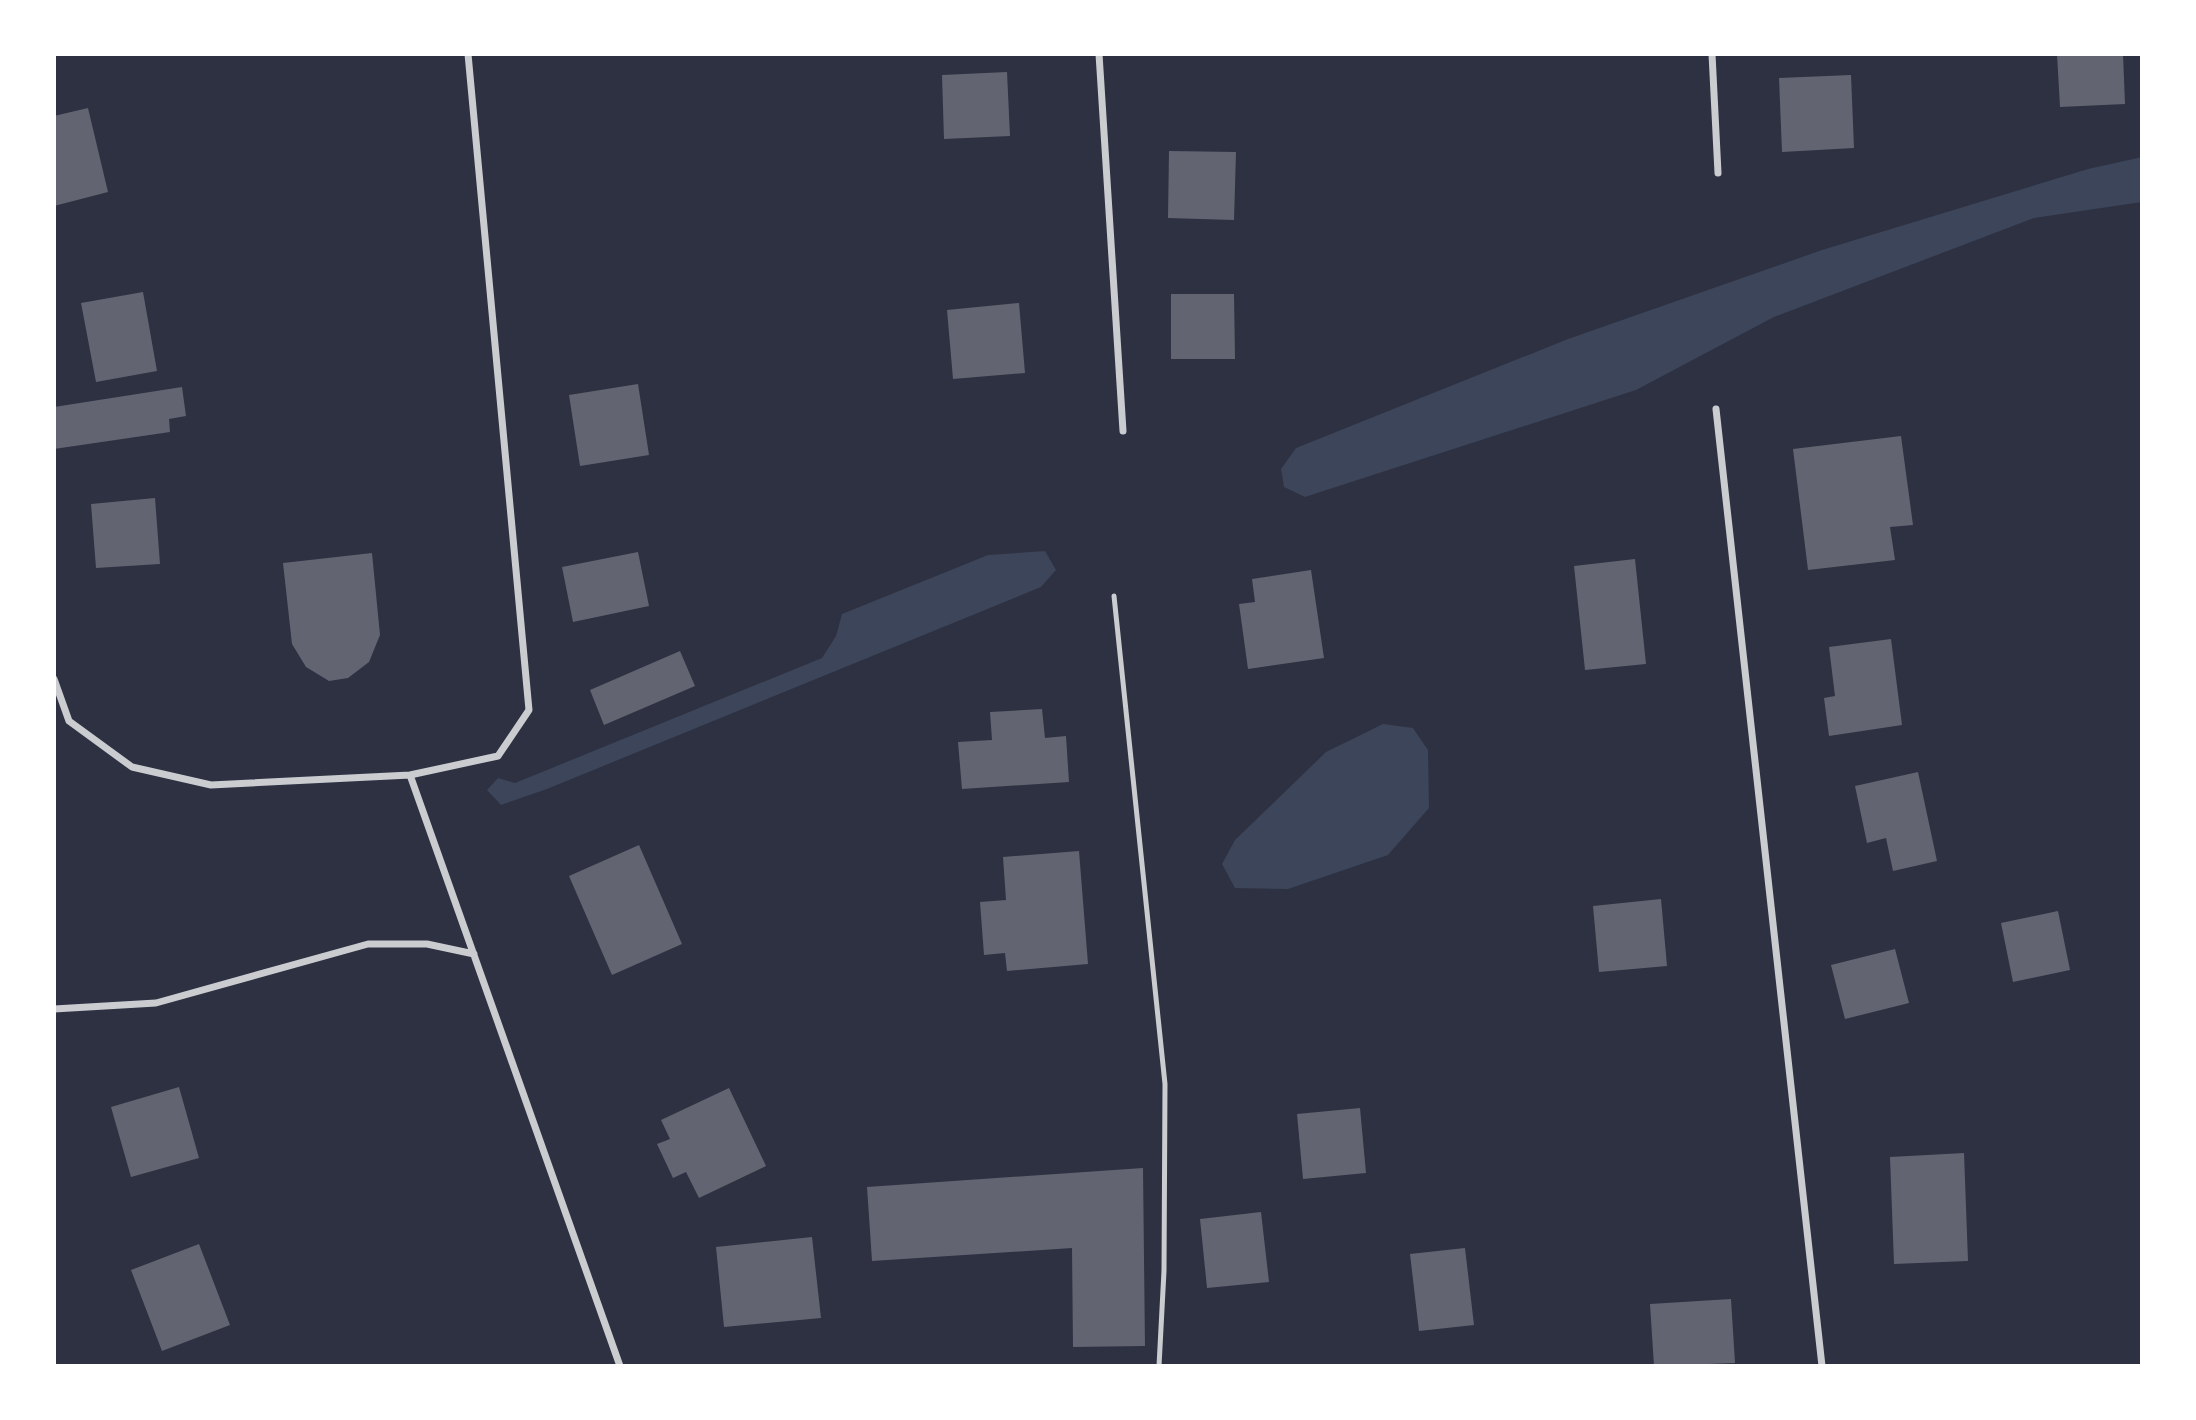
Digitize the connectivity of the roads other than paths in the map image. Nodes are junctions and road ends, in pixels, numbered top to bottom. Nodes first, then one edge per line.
1 (468, 54) edge
2 (1099, 54) edge
3 (1712, 54) edge
4 (1718, 173) dead end
5 (1716, 409) dead end
6 (1123, 431) dead end
7 (1114, 596) dead end
8 (54, 679) edge
9 (410, 775) junction
10 (474, 954) junction
11 (54, 1009) edge
12 (620, 1366) edge
13 (1159, 1366) edge
14 (1822, 1366) edge

1 - 9 street
2 - 6 street
3 - 4 street
5 - 14 street
7 - 13 lane
8 - 9 street
9 - 10 street
10 - 11 street
10 - 12 street

